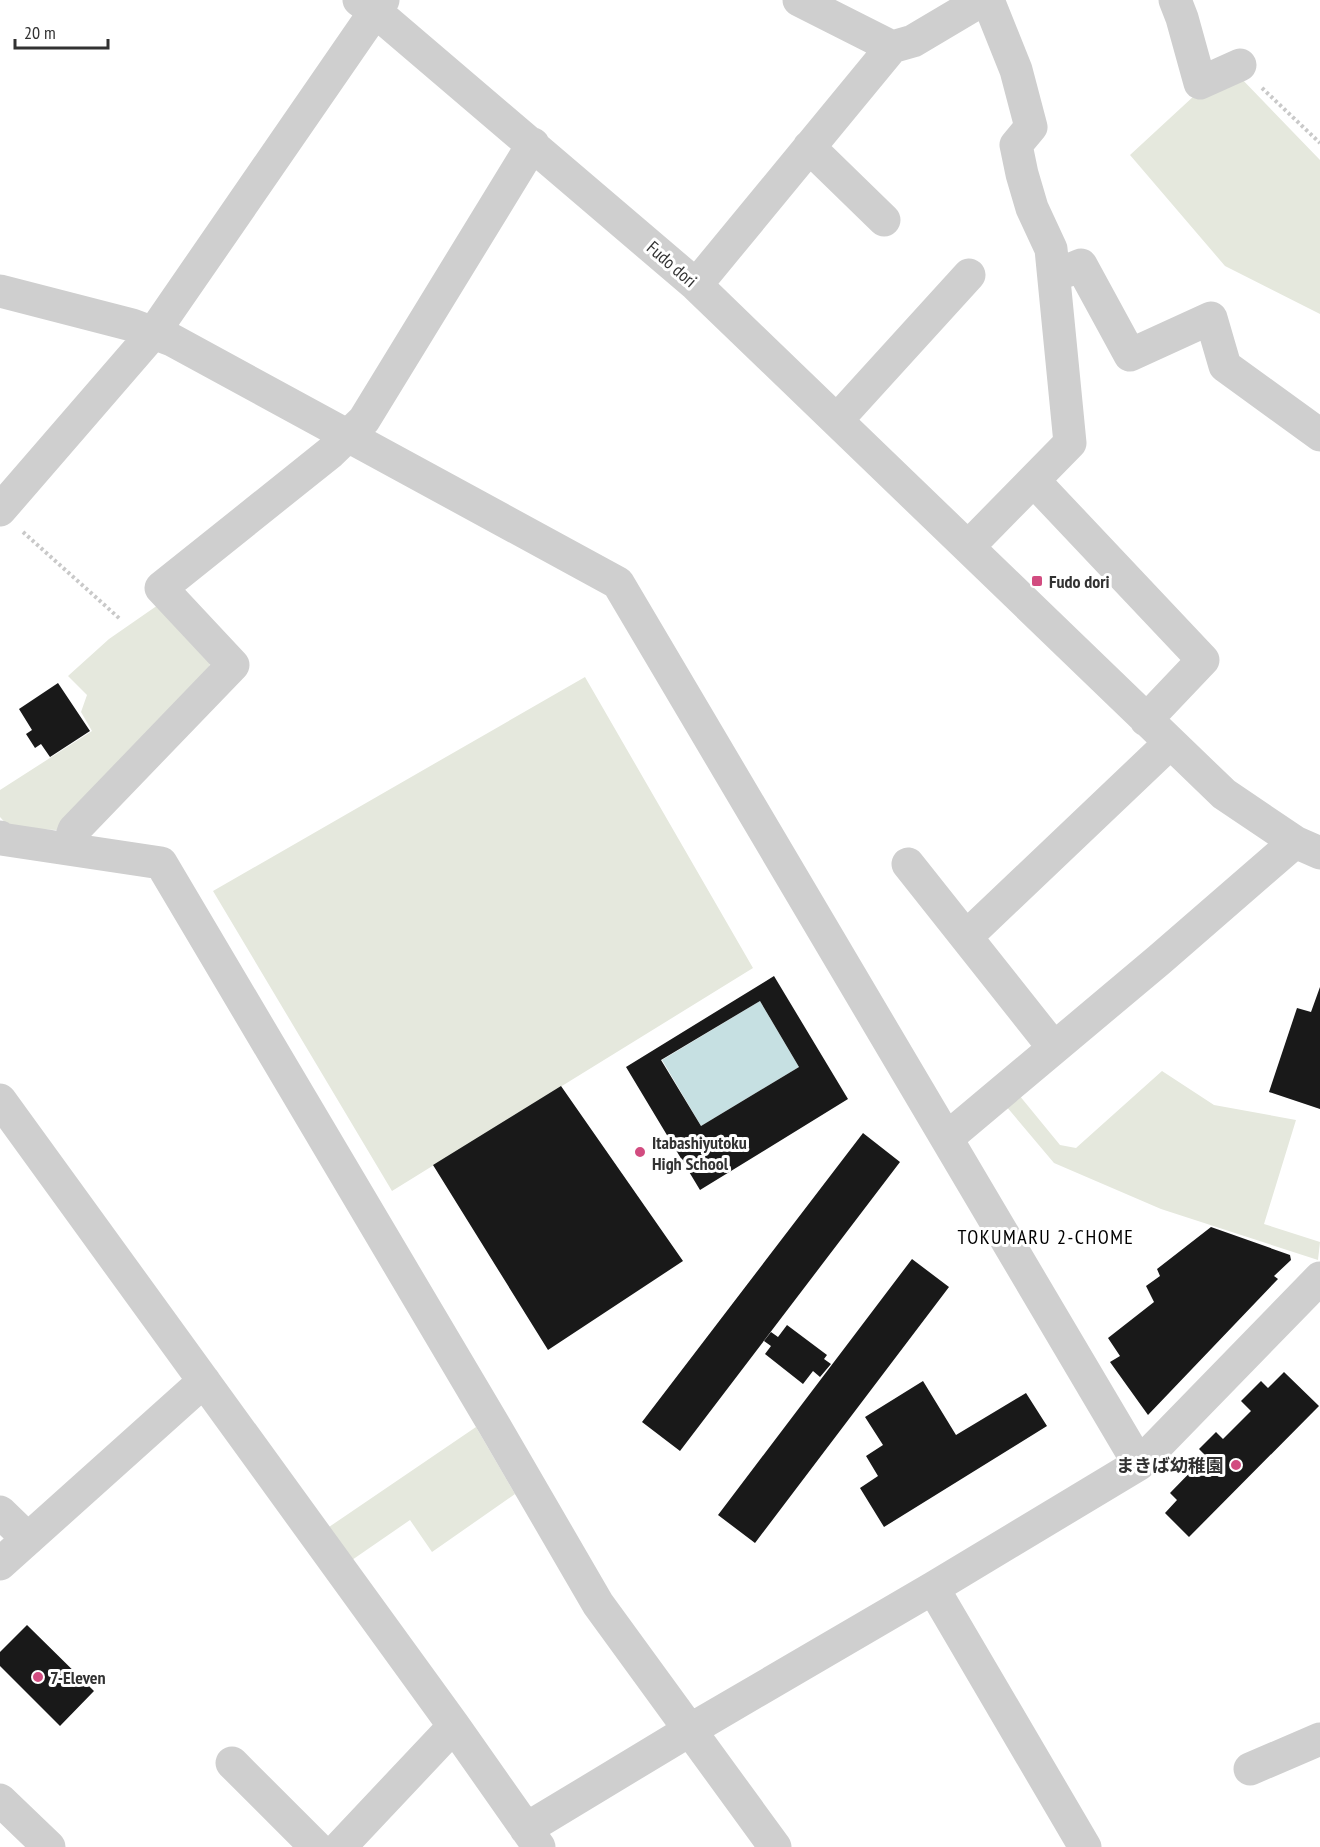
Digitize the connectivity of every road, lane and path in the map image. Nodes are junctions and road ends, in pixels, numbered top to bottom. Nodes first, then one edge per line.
1 (799, 0) edge
2 (982, 0) edge
3 (988, 0) edge
4 (1175, 0) edge
5 (373, 4) edge
6 (892, 47) junction
7 (1240, 65) joint
8 (1320, 143) edge
9 (532, 144) junction
10 (809, 147) junction
11 (884, 220) dead end
12 (969, 275) dead end
13 (1054, 276) junction
14 (696, 285) junction
15 (0, 291) edge
16 (154, 333) junction
17 (837, 420) junction
18 (1320, 435) edge
19 (346, 436) junction
20 (1034, 481) junction
21 (9, 518) edge
22 (968, 547) junction
23 (120, 620) dead end
24 (1146, 720) junction
25 (1170, 743) junction
26 (0, 837) edge
27 (1308, 847) edge
28 (68, 848) junction
29 (908, 864) dead end
30 (966, 937) junction
31 (1054, 1048) junction
32 (0, 1100) edge
33 (947, 1138) junction
34 (1320, 1278) edge
35 (204, 1381) junction
36 (1139, 1464) junction
37 (0, 1512) edge
38 (28, 1539) junction
39 (0, 1564) edge
40 (933, 1588) junction
41 (454, 1726) junction
42 (690, 1730) junction
43 (1320, 1738) edge
44 (232, 1763) dead end
45 (1251, 1770) dead end
46 (0, 1800) edge
47 (532, 1838) edge
48 (49, 1847) edge
49 (316, 1847) edge
50 (340, 1847) edge
51 (775, 1847) edge
52 (1085, 1847) edge

1 - 6 street
2 - 6 street
3 - 13 street
4 - 7 street
5 - 9 street, Fudo dori
5 - 16 street
6 - 10 street
7 - 8 path
9 - 14 street, Fudo dori
9 - 19 street
10 - 11 street
10 - 14 street
12 - 17 street
13 - 18 street
13 - 20 street
14 - 17 street, Fudo dori
15 - 16 street
16 - 19 street
16 - 21 street
17 - 22 street, Fudo dori
19 - 28 street
19 - 33 street
20 - 22 street
20 - 24 street
21 - 23 path
22 - 24 street, Fudo dori
24 - 25 street, Fudo dori
25 - 27 street, Fudo dori
25 - 30 street
26 - 28 street
27 - 31 street
28 - 42 street
29 - 30 street
30 - 31 street
31 - 33 street
32 - 35 street
33 - 36 street
34 - 36 street
35 - 38 street
35 - 41 street
36 - 40 street
37 - 38 street
38 - 39 street
40 - 42 street
40 - 52 street
41 - 47 street
41 - 50 street
42 - 47 street
42 - 51 street
43 - 45 street
44 - 49 street
46 - 48 street

